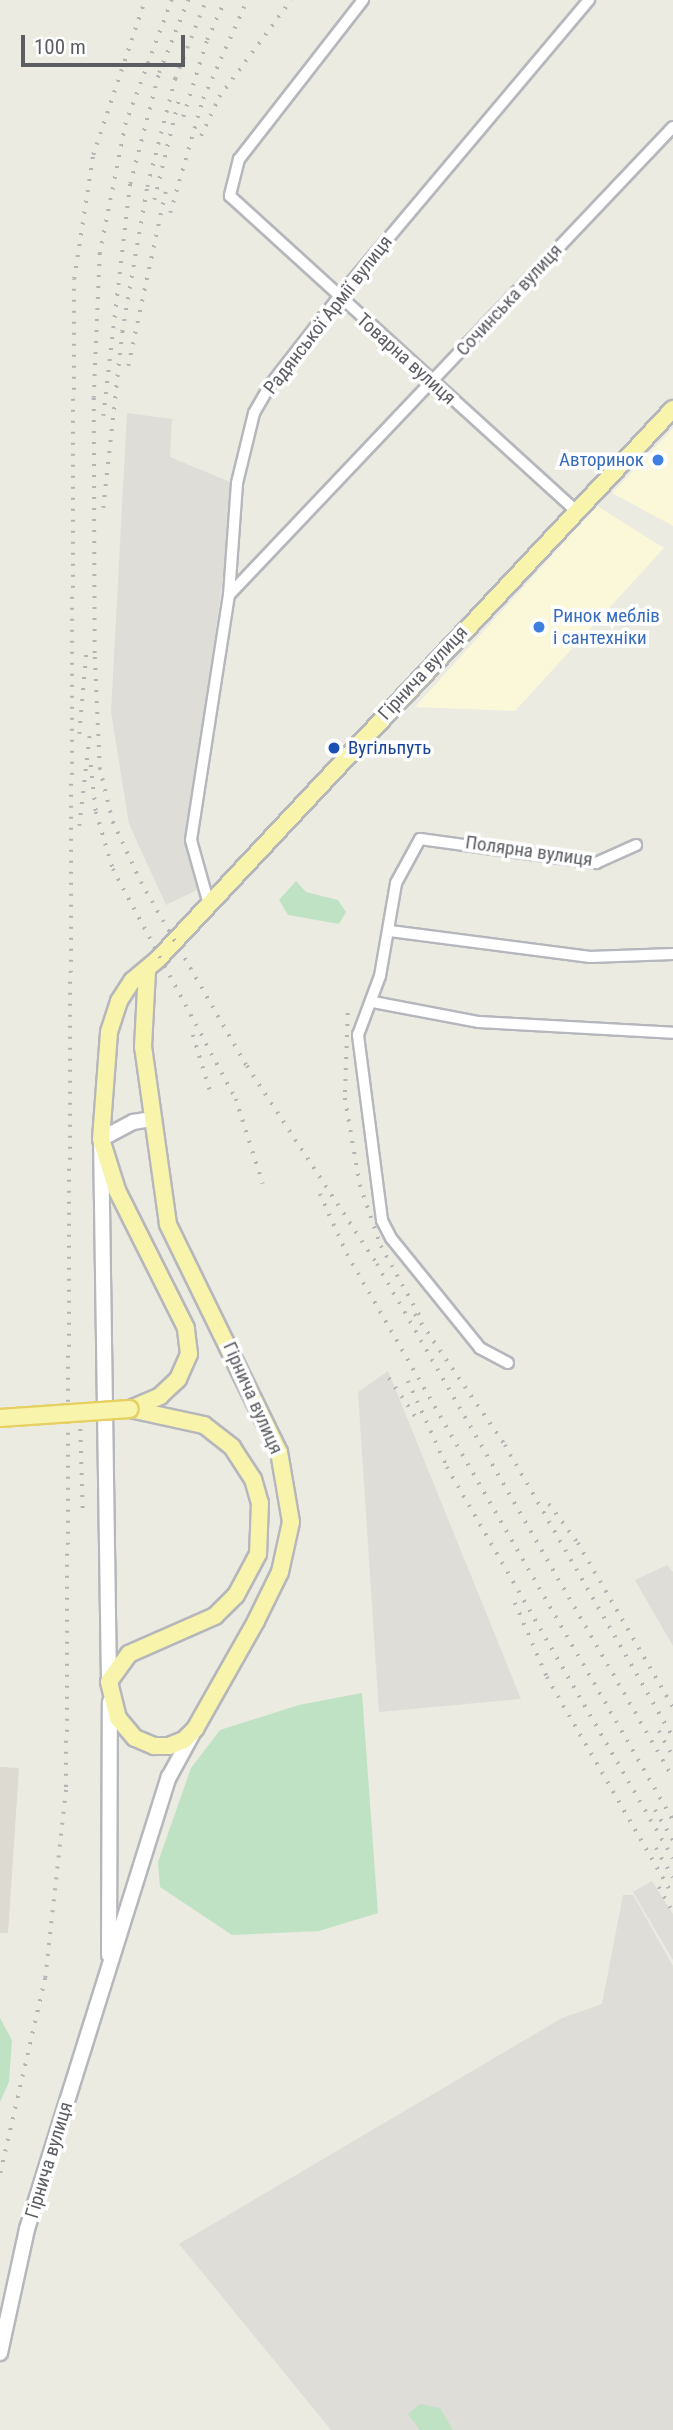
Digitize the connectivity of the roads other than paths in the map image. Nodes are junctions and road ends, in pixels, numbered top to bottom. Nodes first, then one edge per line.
1 (363, 0) edge
2 (589, 0) edge
3 (673, 127) edge
4 (338, 298) junction
5 (431, 381) junction
6 (673, 409) edge
7 (576, 511) junction
8 (229, 595) junction
9 (636, 845) dead end
10 (208, 901) junction
11 (390, 931) junction
12 (673, 954) edge
13 (147, 970) junction
14 (373, 1002) junction
15 (673, 1033) edge
16 (153, 1119) junction
17 (101, 1139) junction
18 (508, 1363) dead end
19 (130, 1409) junction
20 (0, 1418) edge
21 (110, 1690) junction
22 (195, 1729) junction
23 (109, 1970) junction
24 (0, 2353) edge

1 - 4 street, Товарна вулиця
2 - 4 street, Радянської Армії вулиця
3 - 5 street, Сочинська вулиця
4 - 5 street, Товарна вулиця
4 - 8 street, Радянської Армії вулиця
5 - 7 street, Товарна вулиця
5 - 8 street, Сочинська вулиця
6 - 7 main road, Гірнича вулиця
7 - 10 main road, Гірнича вулиця
8 - 10 street, Радянської Армії вулиця
9 - 11 street, Полярна вулиця
10 - 13 main road, Гірнича вулиця
11 - 12 street
11 - 14 street
13 - 16 main road, Гірнича вулиця
13 - 17 main road, Гірнича вулиця
14 - 15 street
14 - 18 street
16 - 17 main road
16 - 22 main road, Гірнича вулиця
17 - 19 main road
17 - 21 main road, Гірнича вулиця
19 - 20 main road, bridge
19 - 21 main road
21 - 22 main road
21 - 23 main road, Гірнича вулиця
22 - 23 main road, Гірнича вулиця
23 - 24 main road, Гірнича вулиця

